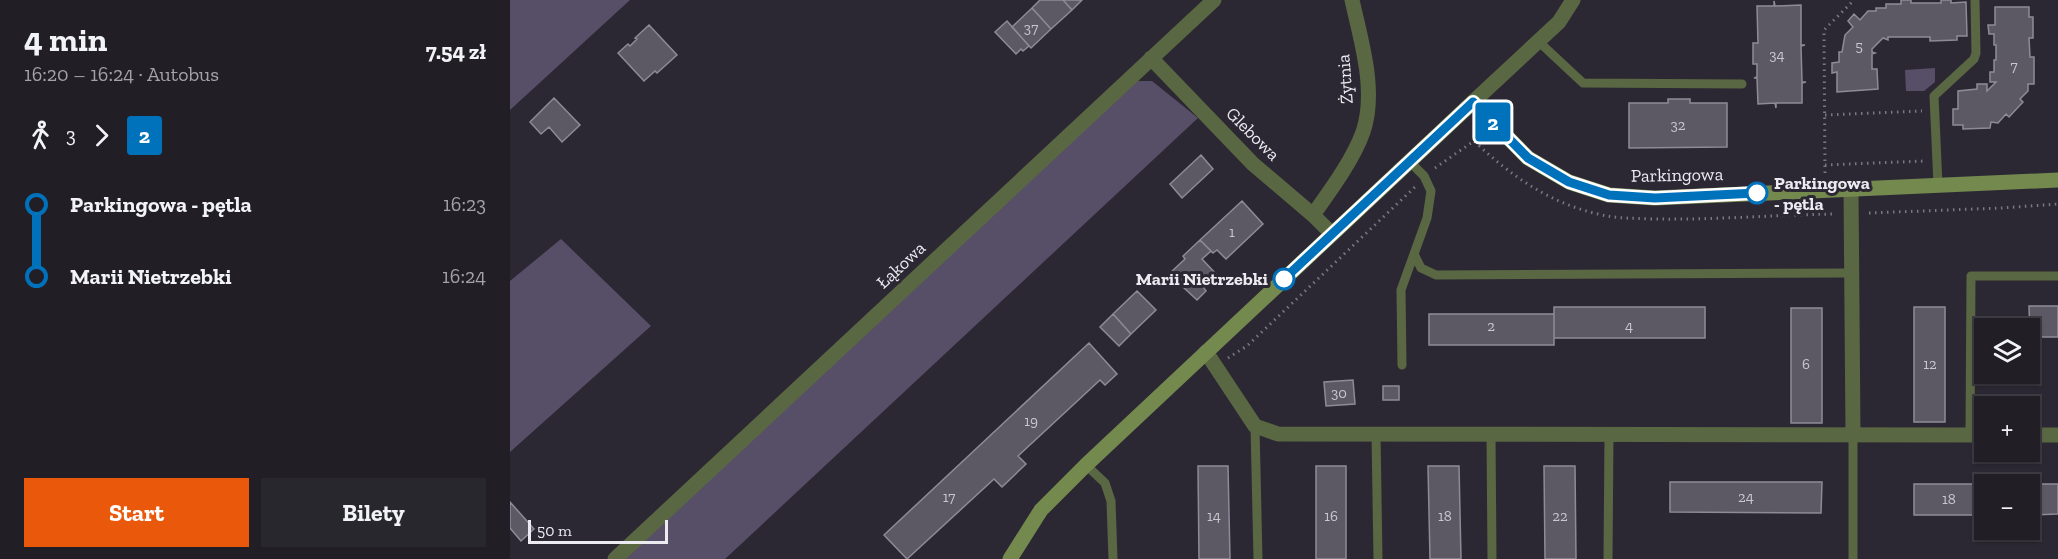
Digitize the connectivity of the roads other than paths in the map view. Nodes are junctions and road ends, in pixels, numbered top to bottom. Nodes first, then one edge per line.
1 (1214, 0) edge
2 (1352, 0) edge
3 (1574, 0) edge
4 (1975, 0) edge
5 (1538, 41) junction
6 (1151, 58) junction
7 (1742, 84) dead end
8 (1473, 102) junction
9 (1410, 162) junction
10 (2058, 180) edge
11 (1938, 185) junction
12 (1851, 189) junction
13 (1313, 215) junction
14 (1332, 234) junction
15 (1414, 254) junction
16 (1852, 273) junction
17 (2058, 276) edge
18 (1206, 352) junction
19 (1402, 365) dead end
20 (1976, 396) edge
21 (1256, 426) junction
22 (1376, 434) junction
23 (1491, 434) junction
24 (1853, 434) junction
25 (1609, 435) junction
26 (1974, 435) edge
27 (2040, 435) edge
28 (2058, 435) edge
29 (1086, 465) junction
30 (615, 559) edge
31 (1011, 559) edge
32 (1113, 559) edge
33 (1258, 559) edge
34 (1378, 559) edge
35 (1492, 559) edge
36 (1608, 559) edge
37 (1853, 559) edge

1 - 6 street, Łąkowa
2 - 13 street, Żytnia
3 - 5 street
4 - 11 lane
5 - 7 lane
5 - 8 street
6 - 13 street, Glebowa
6 - 30 street, Łąkowa
8 - 9 street
8 - 12 street, Parkingowa
9 - 14 street
9 - 15 lane
10 - 11 street, Parkingowa
11 - 12 street, Parkingowa
12 - 16 street
13 - 14 street, Glebowa
14 - 18 street
15 - 16 lane
15 - 19 lane
16 - 24 street
17 - 20 lane
18 - 21 street
18 - 29 street
21 - 22 street
21 - 33 lane
22 - 23 street
22 - 34 lane
23 - 25 street
23 - 35 lane
24 - 25 street
24 - 26 street
24 - 37 lane
25 - 36 lane
27 - 28 street
29 - 31 street
29 - 32 lane

